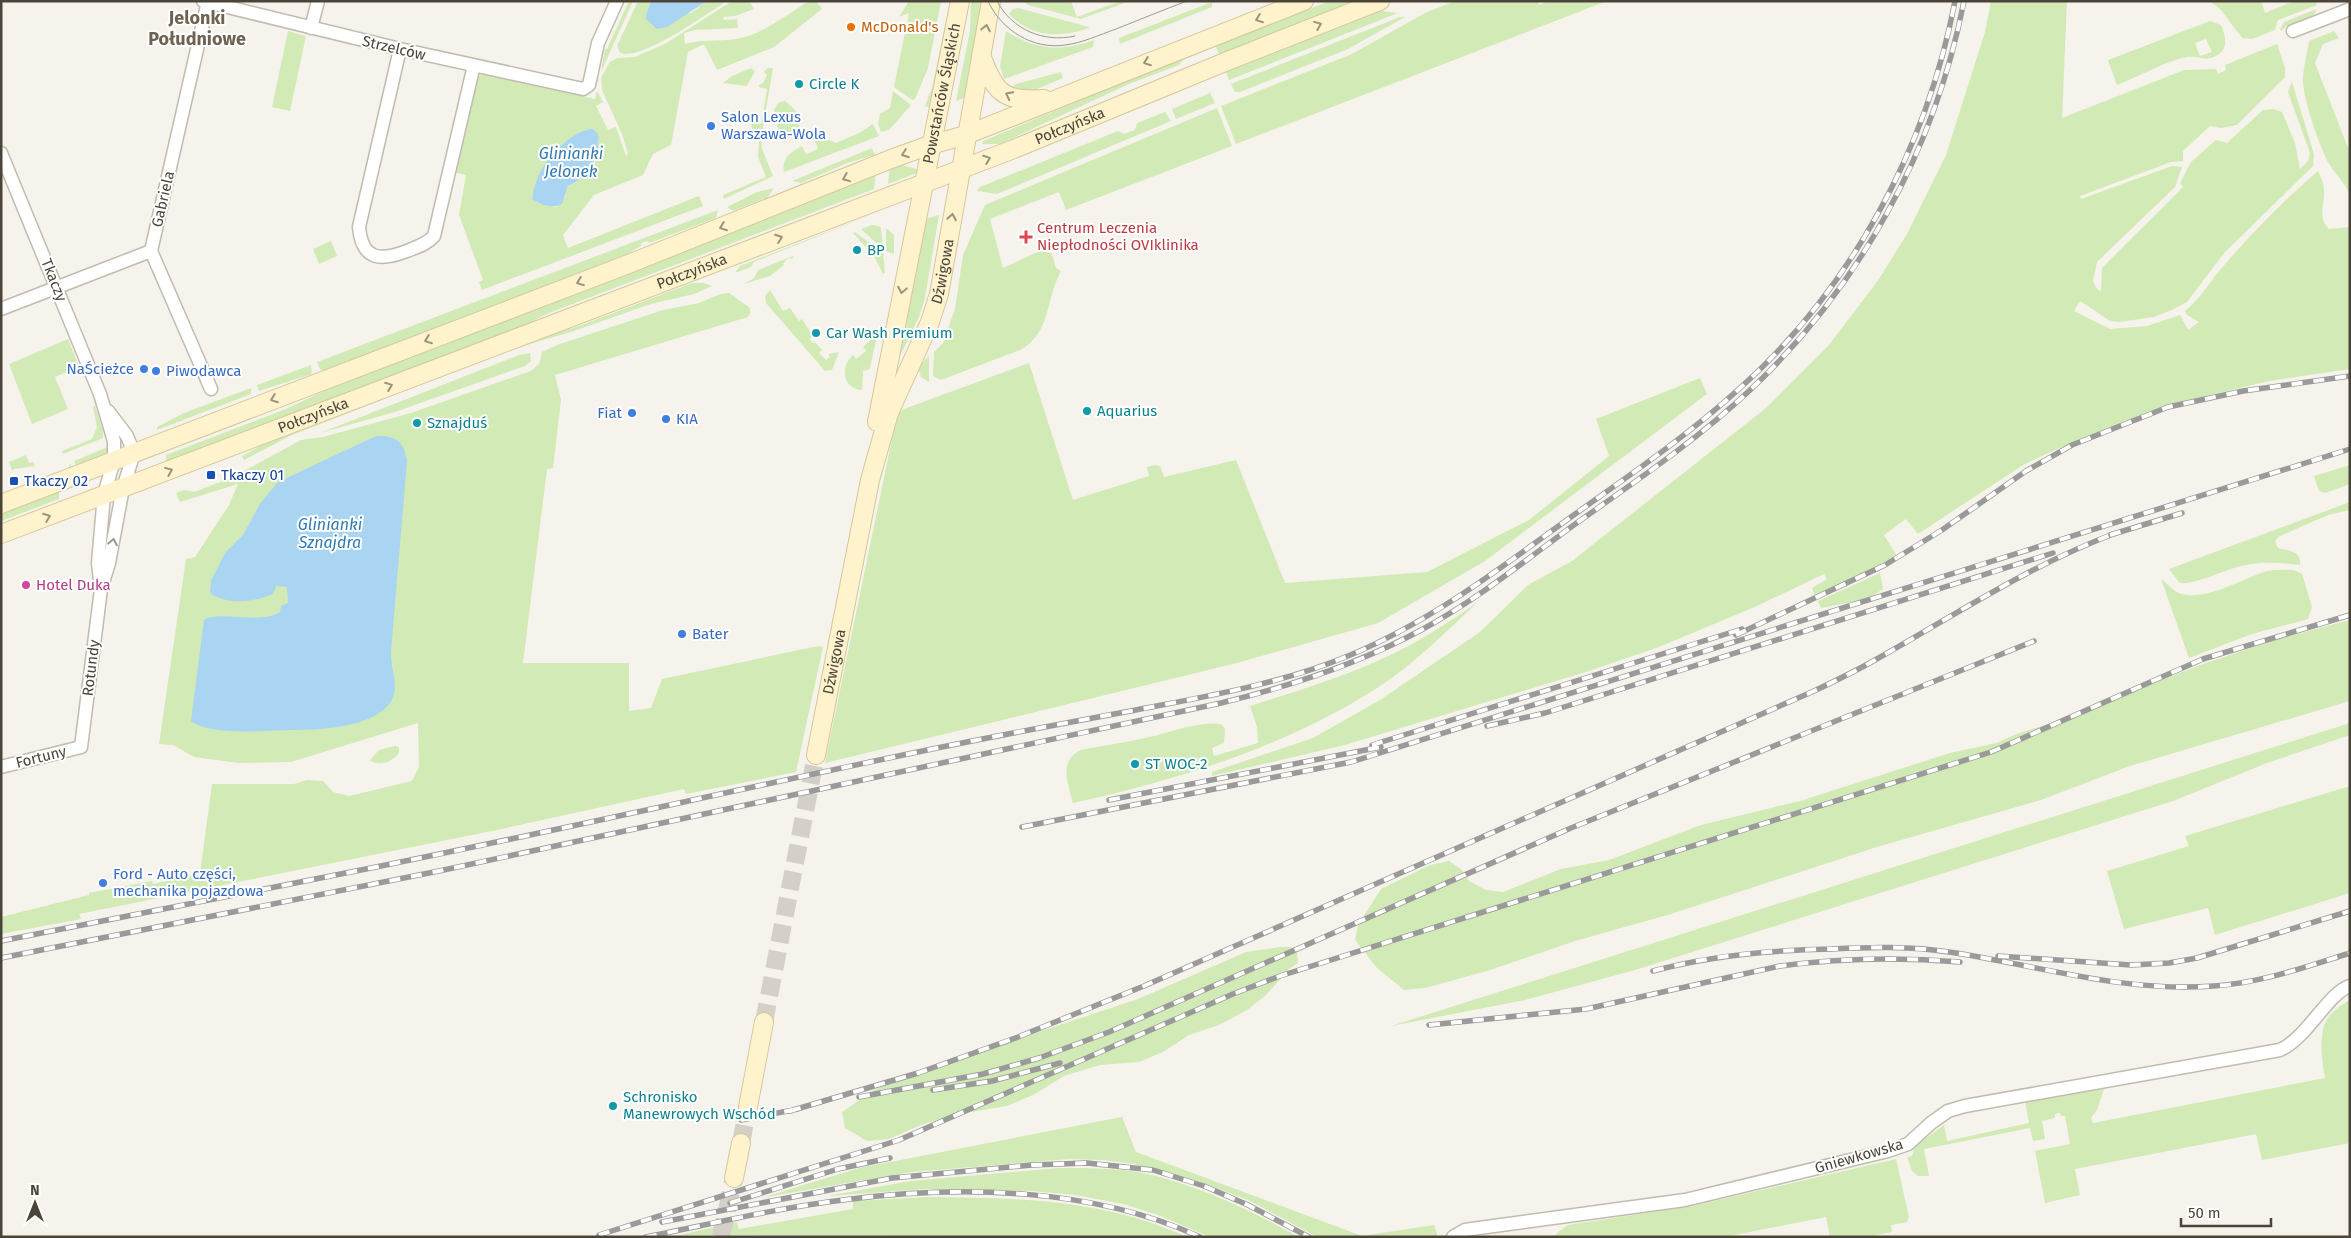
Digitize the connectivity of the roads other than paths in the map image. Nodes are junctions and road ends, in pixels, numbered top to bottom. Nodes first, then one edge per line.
1 (318, 1) edge
2 (617, 1) edge
3 (960, 1) edge
4 (991, 1) edge
5 (1304, 1) edge
6 (1380, 1) edge
7 (207, 2) edge
8 (2350, 9) edge
9 (311, 28) junction
10 (2293, 31) dead end
11 (400, 49) junction
12 (1178, 50) junction
13 (981, 55) junction
14 (474, 65) junction
15 (1188, 78) junction
16 (1057, 98) junction
17 (966, 135) junction
18 (930, 145) junction
19 (1, 153) edge
20 (960, 170) junction
21 (923, 184) junction
22 (151, 251) junction
23 (57, 287) junction
24 (1, 308) edge
25 (211, 389) dead end
26 (105, 408) junction
27 (134, 453) junction
28 (114, 460) junction
29 (870, 480) junction
30 (123, 488) junction
31 (104, 495) junction
32 (1, 504) edge
33 (1, 534) edge
34 (101, 589) junction
35 (81, 747) joint
36 (816, 755) tunnel mouth
37 (1, 767) edge
38 (2350, 986) edge
39 (764, 1022) tunnel mouth
40 (748, 1107) tunnel mouth
41 (741, 1143) tunnel mouth
42 (734, 1178) tunnel mouth
43 (1453, 1237) edge

1 - 9 street
2 - 14 street, Strzelców
3 - 18 main road, Powstańców Śląskich
13 -> 4 main road, Powstańców Śląskich
5 -> 12 main road, Połczyńska
15 -> 6 main road, Połczyńska
7 - 9 street, Strzelców
7 - 22 street, Gabriela
8 - 10 street
9 - 11 street, Strzelców
11 - 14 street, Strzelców
11 - 14 street
12 - 15 main road
12 -> 16 main road, Połczyńska
16 -> 13 main road
13 - 17 main road, Powstańców Śląskich
20 -> 15 main road, Połczyńska
16 - 17 main road, Połczyńska
17 - 18 main road, Połczyńska
17 - 20 main road, Powstańców Śląskich
18 - 21 main road, Powstańców Śląskich
18 -> 27 main road, Połczyńska
19 - 23 street, Tkaczy
20 - 21 main road, Połczyńska
29 -> 20 main road, Dźwigowa
21 -> 29 main road, Dźwigowa
30 -> 21 main road, Połczyńska
22 - 23 street
22 - 25 street
23 - 24 street
23 - 26 street, Tkaczy
26 - 27 street, Tkaczy
26 - 28 street, Tkaczy
27 - 28 main road, Połczyńska
27 - 30 street
28 - 31 street, Tkaczy
28 - 32 main road, Połczyńska
29 - 36 main road, Dźwigowa
30 - 31 main road, Połczyńska
34 -> 30 street, Rotundy
33 -> 31 main road, Połczyńska
31 - 34 street, Rotundy
34 - 35 street, Rotundy
35 - 37 street, Fortuny
38 - 43 street, Gniewkowska
39 - 40 main road
41 - 42 main road

